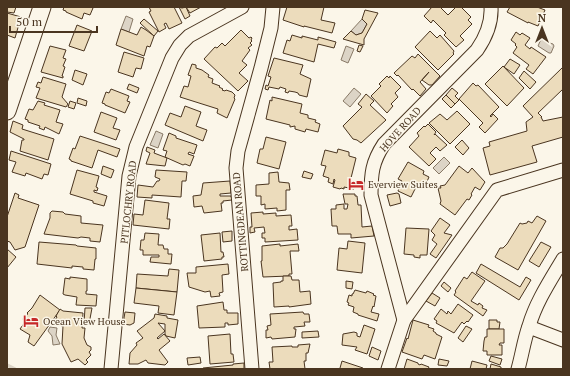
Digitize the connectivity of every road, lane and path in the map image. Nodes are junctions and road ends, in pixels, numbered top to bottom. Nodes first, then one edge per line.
1 (42, 7) edge
2 (242, 7) edge
3 (273, 7) edge
4 (491, 7) edge
5 (7, 111) edge
6 (563, 170) edge
7 (563, 259) edge
8 (404, 320) junction
9 (529, 327) junction
10 (563, 340) edge
11 (111, 369) edge
12 (252, 369) edge
13 (388, 369) edge
14 (518, 369) edge

1 - 5 main road
2 - 11 street, PITLOCHRY ROAD
3 - 12 street, ROTTINGDEAN ROAD
4 - 8 street, HOVE ROAD
6 - 8 street
7 - 9 street
8 - 13 street
9 - 10 street
9 - 14 street

